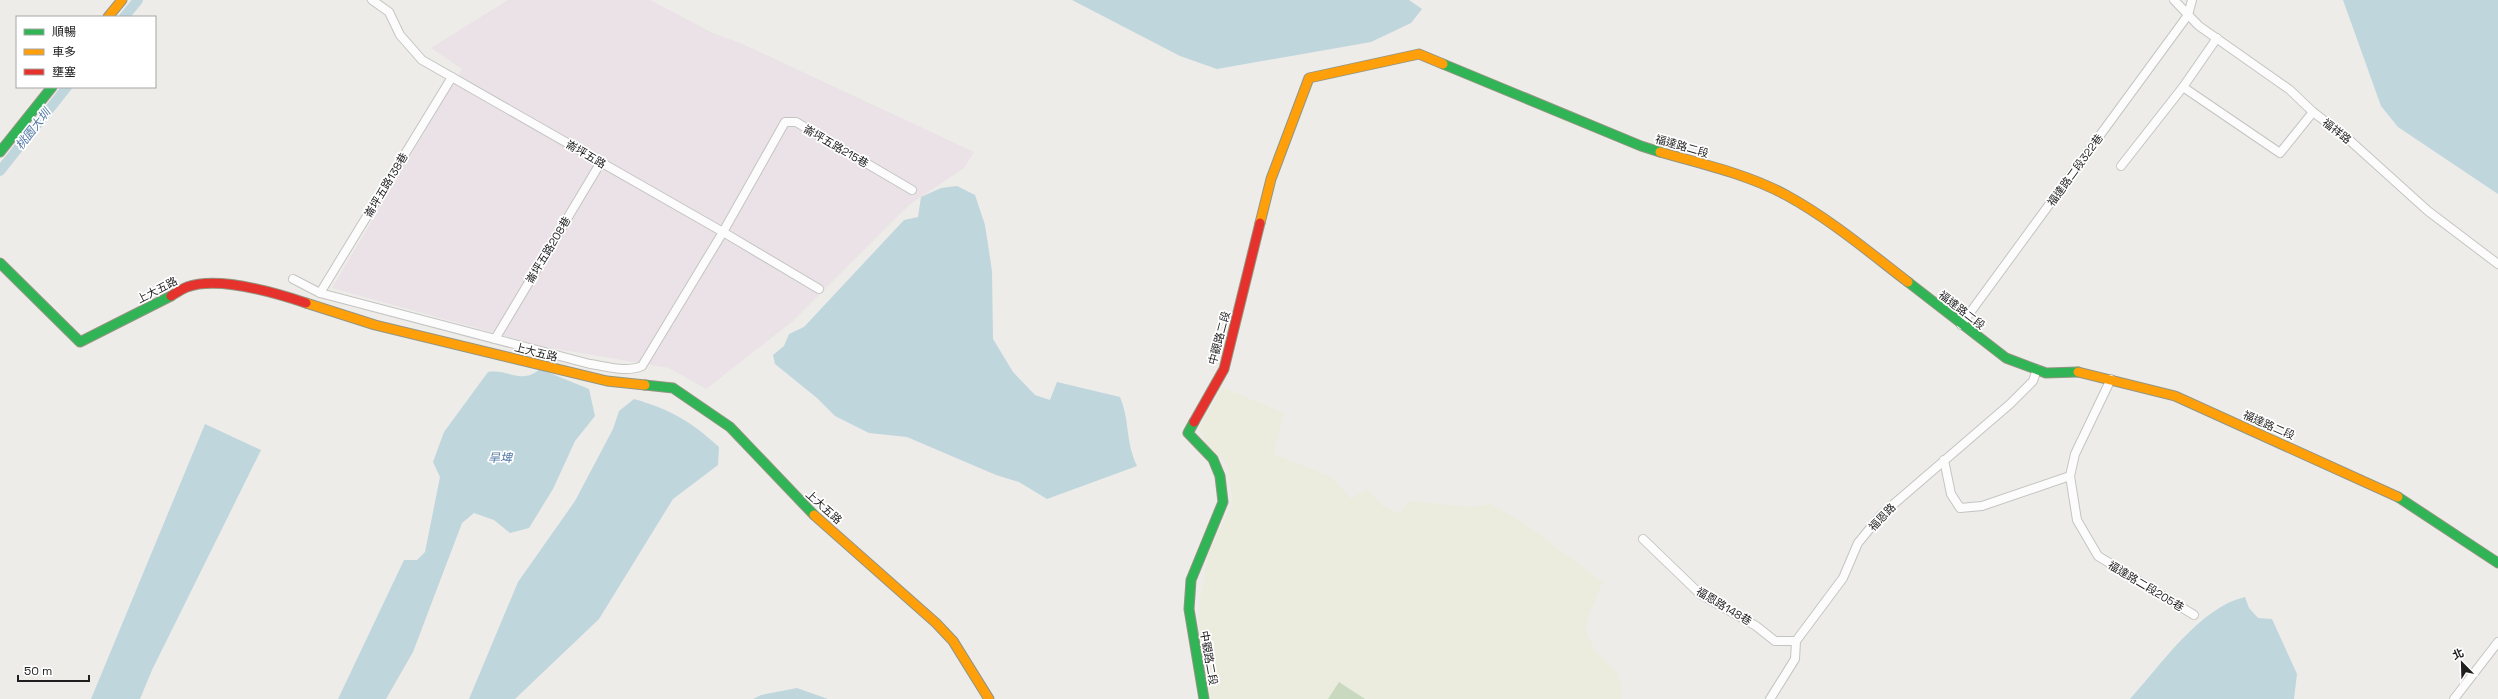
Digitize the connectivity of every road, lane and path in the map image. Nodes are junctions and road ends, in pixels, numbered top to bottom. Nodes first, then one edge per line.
1 (122, 0) edge
2 (372, 0) edge
3 (2174, 0) edge
4 (2192, 0) edge
5 (2188, 15) junction
6 (109, 16) edge
7 (2217, 38) junction
8 (1419, 54) joint
9 (452, 77) junction
10 (2183, 87) junction
11 (51, 88) edge
12 (2313, 112) junction
13 (0, 152) edge
14 (601, 162) junction
15 (2122, 166) dead end
16 (912, 190) dead end
17 (723, 232) junction
18 (0, 263) edge
19 (2498, 264) edge
20 (292, 279) dead end
21 (819, 289) dead end
22 (320, 293) junction
23 (1962, 324) junction
24 (495, 339) junction
25 (624, 369) junction
26 (2037, 369) junction
27 (2111, 379) junction
28 (634, 383) junction
29 (1944, 460) junction
30 (2070, 476) junction
31 (1643, 539) dead end
32 (2498, 563) edge
33 (2194, 615) dead end
34 (1796, 641) junction
35 (2498, 642) edge
36 (989, 699) edge
37 (1204, 699) edge
38 (1770, 699) edge
39 (2454, 699) edge

1 - 6 street
2 - 9 street, 崙坪五路
3 - 5 street, 福祥路
4 - 5 street
5 - 7 street, 福祥路
5 - 23 street, 福達路二段322巷
7 - 10 street
7 - 12 street, 福祥路
8 - 23 street, 福達路二段
8 - 37 street, 中觀路二段
9 - 14 street, 崙坪五路
9 - 22 street, 崙坪五路138巷
10 - 12 street
10 - 15 street
11 - 13 street
12 - 19 street, 福祥路
14 - 17 street, 崙坪五路
14 - 24 street, 崙坪五路208巷
16 - 17 street, 崙坪五路215巷
17 - 21 street, 崙坪五路
17 - 25 street
18 - 28 street, 上大五路
20 - 22 street
22 - 24 street
23 - 26 street, 福達路二段
24 - 25 street
25 - 28 street
26 - 27 street, 福達路二段
26 - 29 street, 福恩路
27 - 30 street, 福達路二段205巷
27 - 32 street, 福達路二段
28 - 36 street, 上大五路
29 - 30 street
29 - 34 street, 福恩路
30 - 33 street, 福達路二段205巷
31 - 34 street, 福恩路148巷
34 - 38 street
35 - 39 street

